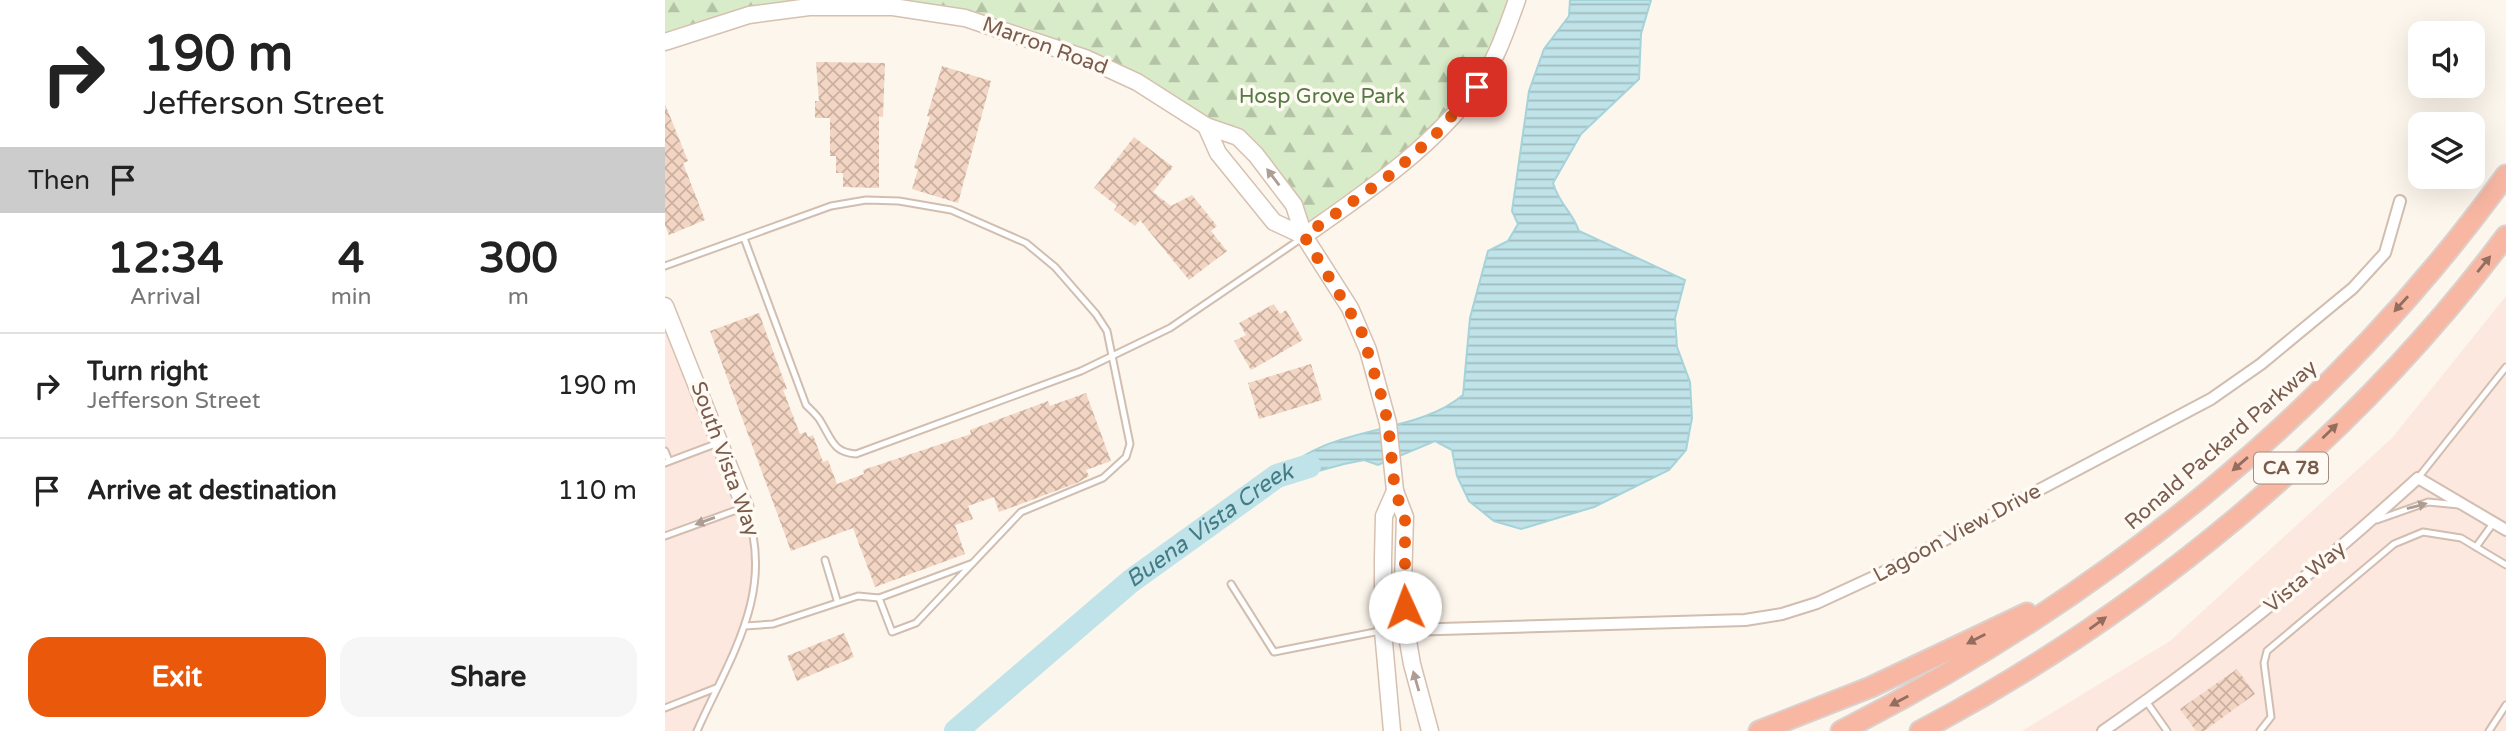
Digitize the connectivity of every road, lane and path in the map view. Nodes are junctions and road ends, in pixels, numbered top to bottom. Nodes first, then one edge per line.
1 (1517, 0) edge
2 (665, 43) edge
3 (1206, 125) junction
4 (2506, 175) edge
5 (2400, 201) dead end
6 (1304, 236) junction
7 (2506, 236) edge
8 (744, 237) junction
9 (665, 266) edge
10 (665, 306) edge
11 (1110, 355) junction
12 (2506, 367) edge
13 (720, 443) junction
14 (665, 451) edge
15 (667, 462) edge
16 (2418, 478) junction
17 (1395, 491) junction
18 (745, 507) junction
19 (2469, 507) junction
20 (2494, 522) junction
21 (2368, 524) junction
22 (2506, 530) edge
23 (665, 536) edge
24 (2476, 547) junction
25 (825, 560) dead end
26 (973, 563) junction
27 (2506, 565) edge
28 (2103, 575) junction
29 (1231, 584) dead end
30 (879, 598) junction
31 (837, 600) junction
32 (745, 626) junction
33 (1383, 631) junction
34 (1406, 631) junction
35 (2042, 662) junction
36 (716, 688) junction
37 (2146, 701) junction
38 (2506, 705) edge
39 (665, 708) edge
40 (697, 731) edge
41 (1392, 731) edge
42 (1430, 731) edge
43 (1759, 731) edge
44 (1841, 731) edge
45 (1920, 731) edge
46 (1945, 731) edge
47 (2103, 731) edge
48 (2167, 731) edge
49 (2260, 731) edge
50 (2489, 731) edge

1 - 6 main road
2 - 3 main road, Marron Road
3 - 6 main road
6 -> 3 main road, Marron Road
4 -> 28 highway, Ronald Packard Parkway / CA 78
5 - 34 street, Lagoon View Drive
6 - 11 lane
6 - 17 main road, Marron Road
35 -> 7 highway, CA 78
8 - 9 lane
8 - 11 lane
8 - 11 lane
10 - 13 main road, South Vista Way
11 - 26 lane
12 - 16 lane
13 - 15 lane
13 - 18 main road, South Vista Way
14 - 15 lane
16 - 19 street
16 - 21 street, Vista Way
17 - 33 main road
17 - 34 main road
18 -> 23 lane
18 - 32 lane, South Vista Way
19 - 20 street
21 -> 19 lane
20 - 22 street
20 - 24 lane
21 - 37 street, Vista Way
24 - 27 lane
24 - 49 lane
25 - 31 lane
26 - 30 lane
26 - 30 lane
28 -> 43 highway
28 -> 44 highway, Ronald Packard Parkway / CA 78
29 - 33 lane
30 - 31 lane
31 - 32 lane
32 - 36 lane, South Vista Way
33 - 41 main road
42 -> 34 main road
35 - 45 highway, CA 78
35 - 46 highway
36 - 39 lane
36 - 40 lane, South Vista Way
37 - 47 street, Vista Way
37 - 48 lane
38 - 50 lane

